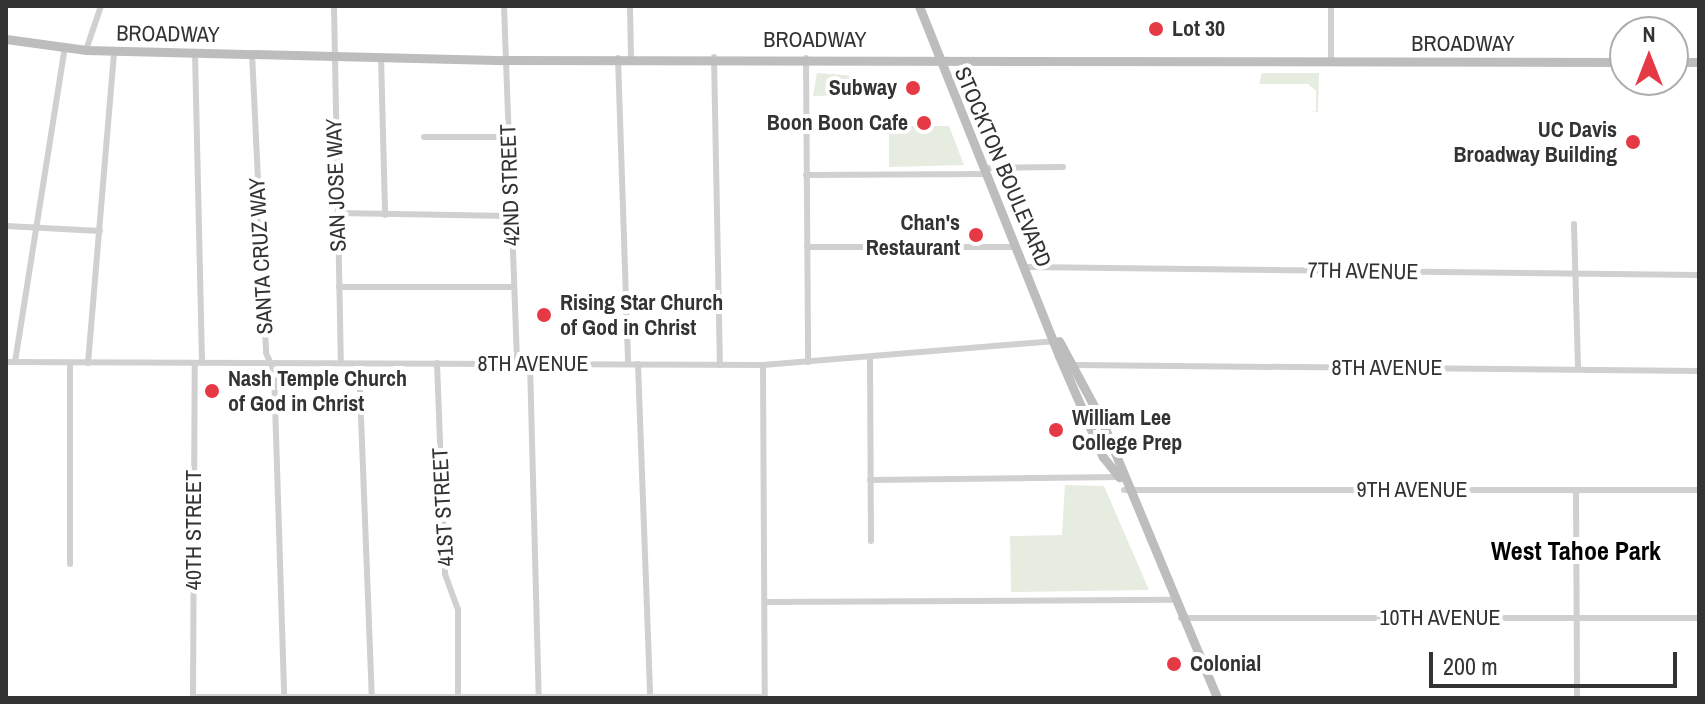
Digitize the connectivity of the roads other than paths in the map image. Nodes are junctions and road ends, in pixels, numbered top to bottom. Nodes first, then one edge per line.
1 (101, 6) edge
2 (334, 6) edge
3 (504, 6) edge
4 (630, 6) edge
5 (919, 6) edge
6 (1331, 6) edge
7 (6, 39) edge
8 (65, 48) junction
9 (86, 50) junction
10 (114, 51) junction
11 (195, 53) junction
12 (252, 53) junction
13 (333, 56) junction
14 (381, 57) junction
15 (714, 57) junction
16 (618, 58) junction
17 (631, 58) junction
18 (806, 58) junction
19 (936, 59) junction
20 (506, 60) junction
21 (1331, 61) junction
22 (1609, 62) edge
23 (424, 137) dead end
24 (507, 137) junction
25 (1063, 167) dead end
26 (986, 171) junction
27 (806, 175) junction
28 (337, 213) junction
29 (385, 215) junction
30 (511, 216) junction
31 (1574, 224) dead end
32 (6, 226) edge
33 (37, 230) junction
34 (100, 231) junction
35 (807, 247) junction
36 (1018, 247) junction
37 (1027, 267) junction
38 (1574, 273) junction
39 (1699, 275) edge
40 (339, 287) junction
41 (514, 287) junction
42 (1059, 341) junction
43 (870, 357) junction
44 (6, 362) edge
45 (15, 362) junction
46 (808, 362) junction
47 (70, 363) junction
48 (88, 363) junction
49 (198, 363) junction
50 (269, 363) junction
51 (341, 363) junction
52 (437, 363) junction
53 (359, 364) junction
54 (517, 364) junction
55 (530, 364) junction
56 (628, 364) junction
57 (638, 364) junction
58 (720, 365) junction
59 (763, 365) junction
60 (1075, 365) junction
61 (1578, 369) junction
62 (1699, 371) edge
63 (1119, 477) junction
64 (870, 480) junction
65 (1124, 490) junction
66 (1576, 490) junction
67 (1699, 490) edge
68 (871, 541) dead end
69 (70, 564) dead end
70 (1174, 600) junction
71 (765, 602) junction
72 (1181, 618) junction
73 (1577, 618) junction
74 (1699, 618) edge
75 (193, 697) edge
76 (284, 697) edge
77 (372, 697) edge
78 (458, 697) edge
79 (539, 697) edge
80 (499, 698) edge
81 (650, 698) edge
82 (765, 698) edge
83 (1217, 698) edge
84 (1577, 698) edge

1 - 9 street
2 - 13 street, SAN JOSE WAY
3 - 20 street, 42ND STREET
4 - 17 street
5 - 19 main road, STOCKTON BOULEVARD
6 - 21 street
7 - 8 main road, BROADWAY
8 - 9 main road, BROADWAY
8 - 33 street
9 - 10 main road, BROADWAY
10 - 11 main road, BROADWAY
10 - 34 street
11 - 12 main road, BROADWAY
11 - 49 street, 40TH STREET
12 - 13 main road, BROADWAY
12 - 50 street, SANTA CRUZ WAY
13 - 14 main road, BROADWAY
13 - 28 street, SAN JOSE WAY
14 - 20 main road, BROADWAY
14 - 29 street
15 - 17 main road, BROADWAY
15 - 18 main road, BROADWAY
15 - 58 street
16 - 17 main road, BROADWAY
16 - 20 main road, BROADWAY
16 - 56 street
18 - 19 main road, BROADWAY
18 - 27 street
19 - 21 main road, BROADWAY
19 - 26 main road, STOCKTON BOULEVARD
20 - 24 street, 42ND STREET
21 - 22 main road, BROADWAY
23 - 24 street
24 - 30 street, 42ND STREET
25 - 26 street
26 - 27 street
26 - 36 main road, STOCKTON BOULEVARD
27 - 35 street
28 - 29 street
28 - 40 street, SAN JOSE WAY
29 - 30 street
30 - 41 street, 42ND STREET
31 - 38 street
32 - 33 street
33 - 34 street
33 - 45 street
34 - 48 street
35 - 36 street
35 - 46 street
36 - 37 main road, STOCKTON BOULEVARD
37 - 38 street, 7TH AVENUE
37 - 42 main road, STOCKTON BOULEVARD
38 - 39 street, 7TH AVENUE
38 - 61 street
40 - 41 street
40 - 51 street, SAN JOSE WAY
41 - 54 street, 42ND STREET
42 - 43 street, 8TH AVENUE
42 - 60 main road, STOCKTON BOULEVARD
42 - 63 main road, STOCKTON BOULEVARD
43 - 46 street, 8TH AVENUE
43 - 64 street
44 - 45 street, 8TH AVENUE
45 - 47 street, 8TH AVENUE
46 - 59 street, 8TH AVENUE
47 - 48 street, 8TH AVENUE
47 - 69 street
48 - 49 street, 8TH AVENUE
49 - 50 street, 8TH AVENUE
49 - 75 street, 40TH STREET
50 - 51 street, 8TH AVENUE
50 - 76 street, SANTA CRUZ WAY
51 - 53 street, 8TH AVENUE
52 - 53 street, 8TH AVENUE
52 - 54 street, 8TH AVENUE
52 - 78 street, 41ST STREET
53 - 77 street
54 - 55 street, 8TH AVENUE
55 - 56 street, 8TH AVENUE
55 - 79 street
56 - 57 street, 8TH AVENUE
57 - 58 street, 8TH AVENUE
57 - 81 street
58 - 59 street, 8TH AVENUE
59 - 71 street
60 - 61 street, 8TH AVENUE
60 - 63 main road, STOCKTON BOULEVARD
61 - 62 street, 8TH AVENUE
63 - 64 street
63 - 65 main road, STOCKTON BOULEVARD
64 - 68 street
65 - 66 street, 9TH AVENUE
65 - 70 main road, STOCKTON BOULEVARD
66 - 67 street, 9TH AVENUE
66 - 73 street
70 - 71 street
70 - 72 main road, STOCKTON BOULEVARD
71 - 82 street
72 - 73 street, 10TH AVENUE
72 - 83 main road, STOCKTON BOULEVARD
73 - 74 street, 10TH AVENUE
73 - 84 street
75 - 76 street
76 - 77 street
77 - 78 street
78 - 80 street
79 - 80 street
79 - 81 street
81 - 82 street

